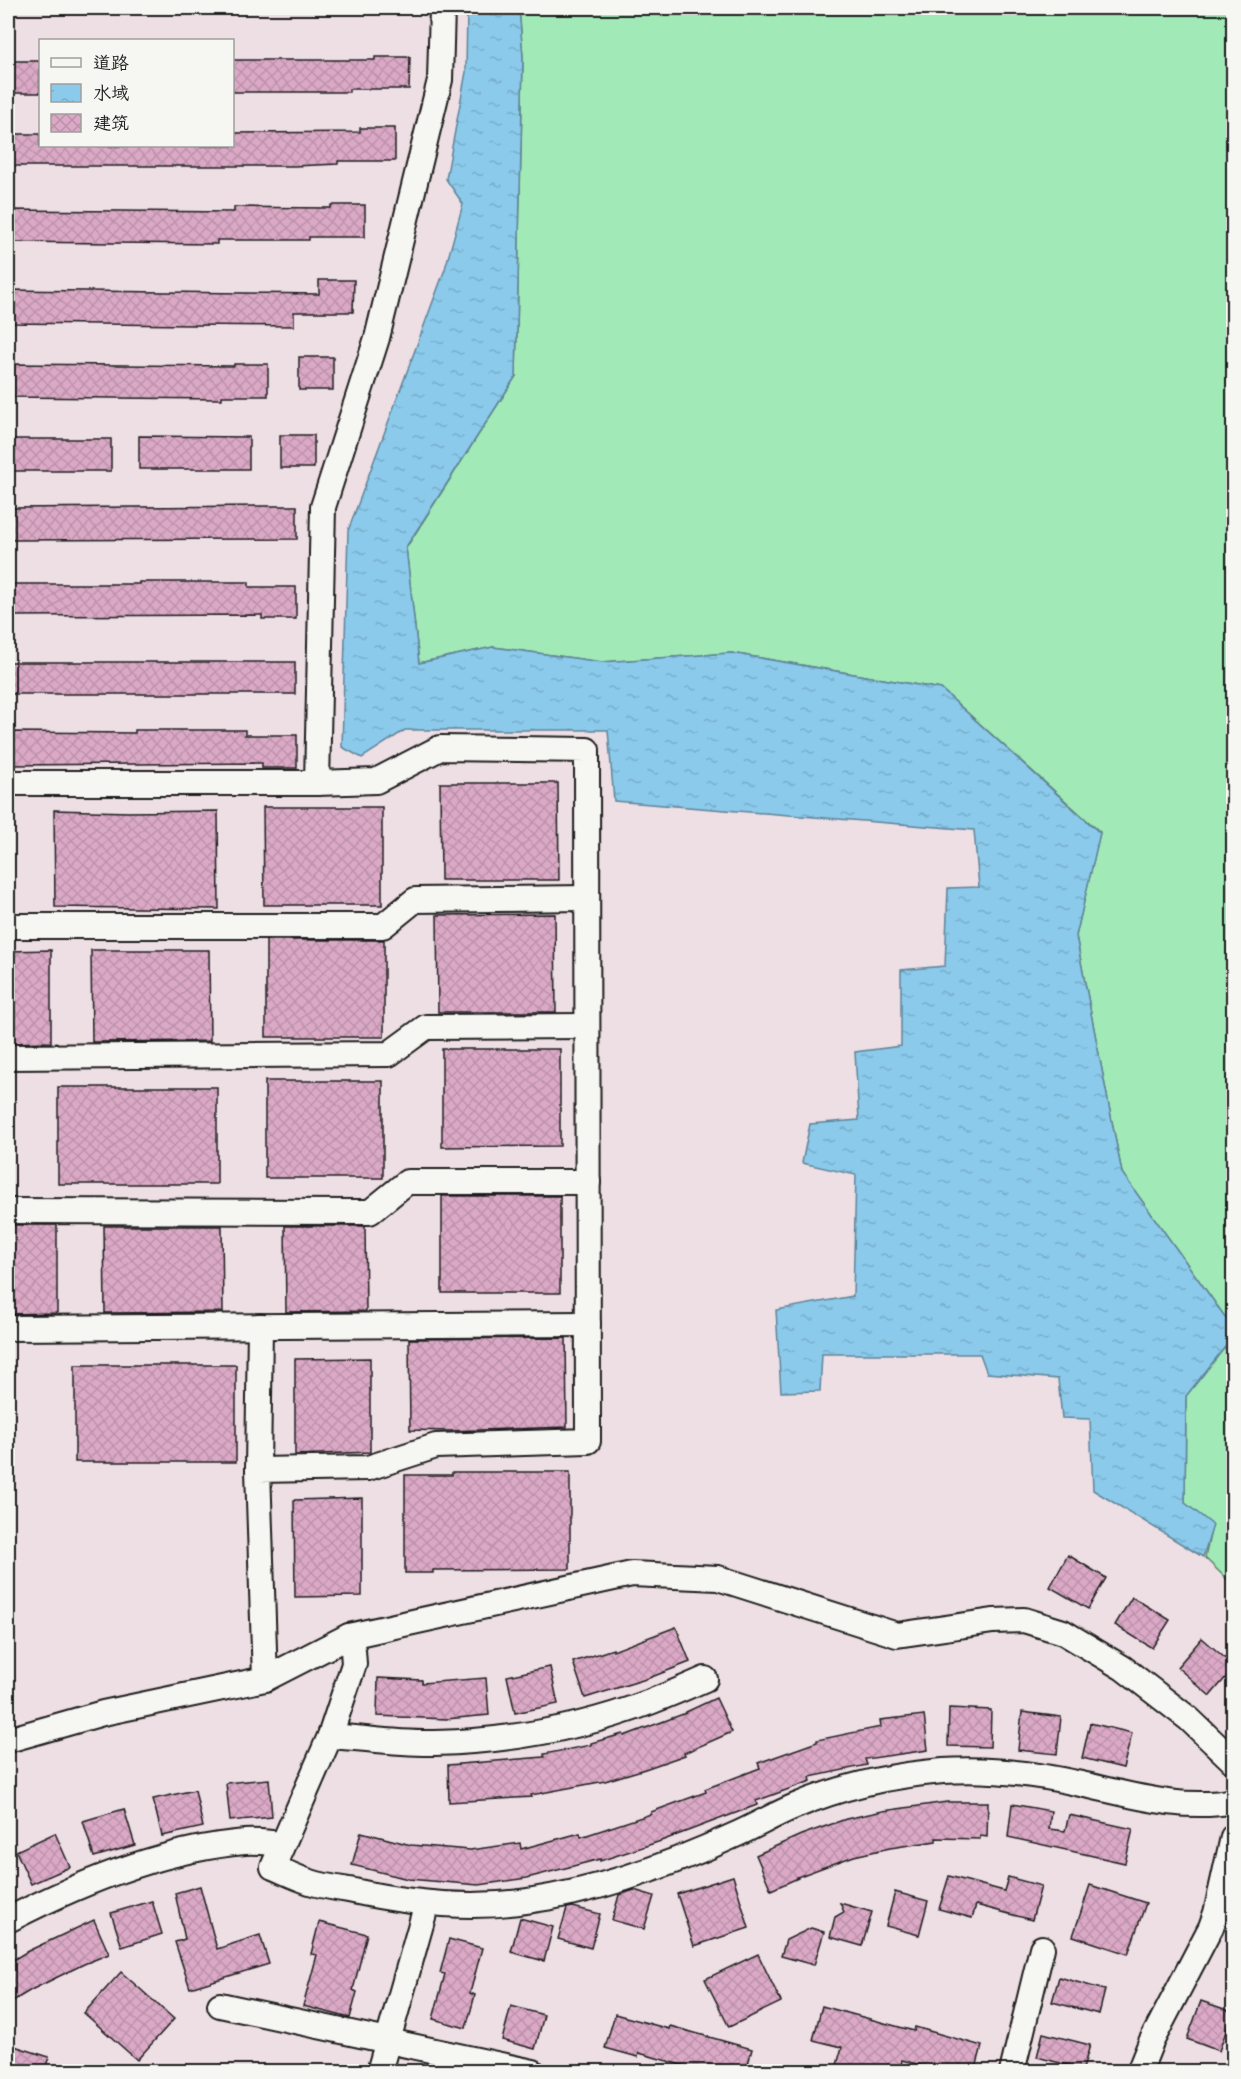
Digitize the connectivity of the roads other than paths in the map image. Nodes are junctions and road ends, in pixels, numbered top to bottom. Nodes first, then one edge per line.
1 (442, 8) edge
2 (8, 783) edge
3 (317, 783) junction
4 (587, 898) junction
5 (8, 926) edge
6 (587, 1026) junction
7 (8, 1057) edge
8 (588, 1182) junction
9 (8, 1211) edge
10 (588, 1324) junction
11 (260, 1326) junction
12 (8, 1328) edge
13 (258, 1470) junction
14 (349, 1636) junction
15 (265, 1679) junction
16 (705, 1679) dead end
17 (330, 1736) junction
18 (8, 1740) edge
19 (1233, 1762) edge
20 (1233, 1801) edge
21 (1233, 1837) edge
22 (282, 1844) junction
23 (427, 1903) junction
24 (8, 1920) edge
25 (1222, 1929) edge
26 (1042, 1948) dead end
27 (220, 2005) dead end
28 (387, 2041) junction
29 (379, 2072) edge
30 (533, 2072) edge
31 (1012, 2072) edge
32 (1139, 2072) edge

1 - 3 street
2 - 3 street
3 - 4 street
4 - 5 street
4 - 6 street
6 - 7 street
6 - 8 street
8 - 9 street
8 - 10 street
10 - 11 street
10 - 13 street
11 - 12 street
11 - 13 street
13 - 15 street
14 - 15 street
14 - 17 street
14 - 19 street
15 - 18 street
16 - 17 street
17 - 22 street
20 - 23 street
21 - 25 street
22 - 23 street
22 - 24 street
23 - 28 street
25 - 32 street
26 - 31 street
27 - 28 street
28 - 29 street
28 - 30 street

